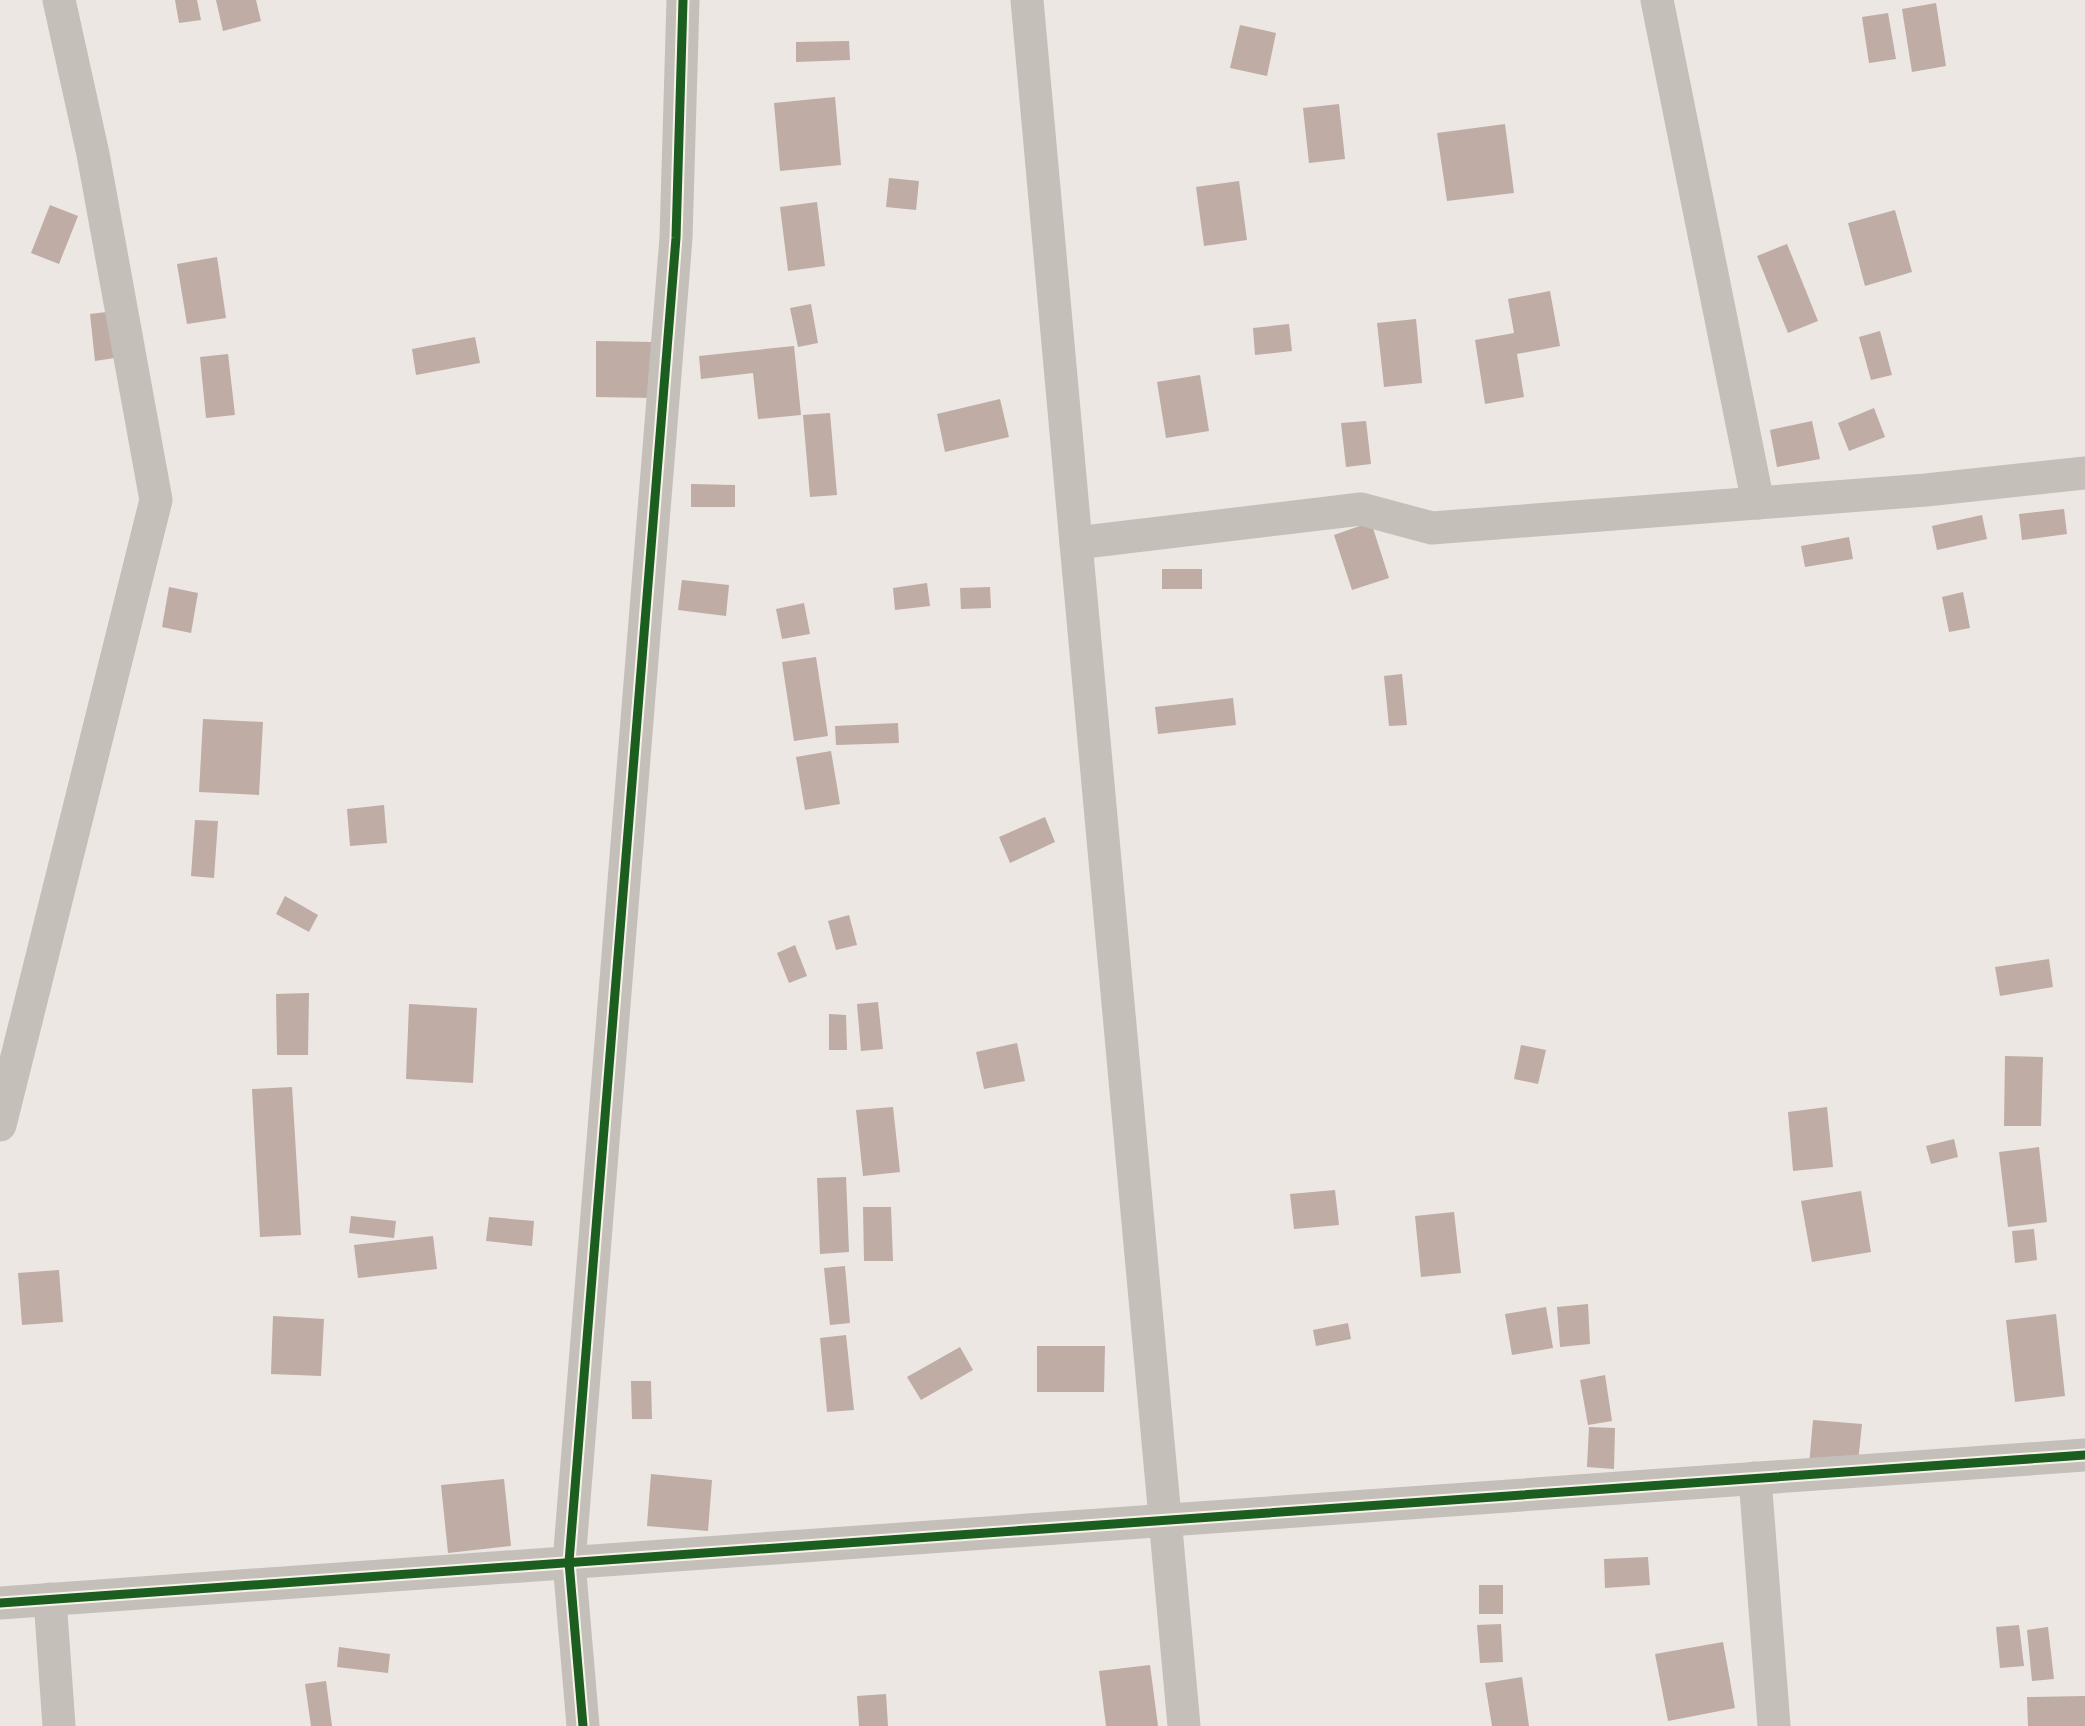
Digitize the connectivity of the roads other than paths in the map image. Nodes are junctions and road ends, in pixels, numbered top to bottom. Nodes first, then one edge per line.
1 (59, 0) edge
2 (683, 0) edge
3 (1027, 0) edge
4 (1657, 0) edge
5 (2085, 473) edge
6 (1758, 503) junction
7 (1076, 543) junction
8 (0, 1125) edge
9 (2085, 1455) edge
10 (1755, 1479) junction
11 (1165, 1520) junction
12 (569, 1562) junction
13 (50, 1599) junction
14 (0, 1603) edge
15 (59, 1726) edge
16 (583, 1726) edge
17 (1184, 1726) edge
18 (1774, 1726) edge

1 - 8 street
2 - 12 street
3 - 7 street
4 - 6 street
5 - 6 street
6 - 7 street
7 - 11 street
9 - 10 street
10 - 11 street
10 - 18 street
11 - 12 street
11 - 17 street
12 - 13 street
12 - 16 street
13 - 14 street
13 - 15 street

